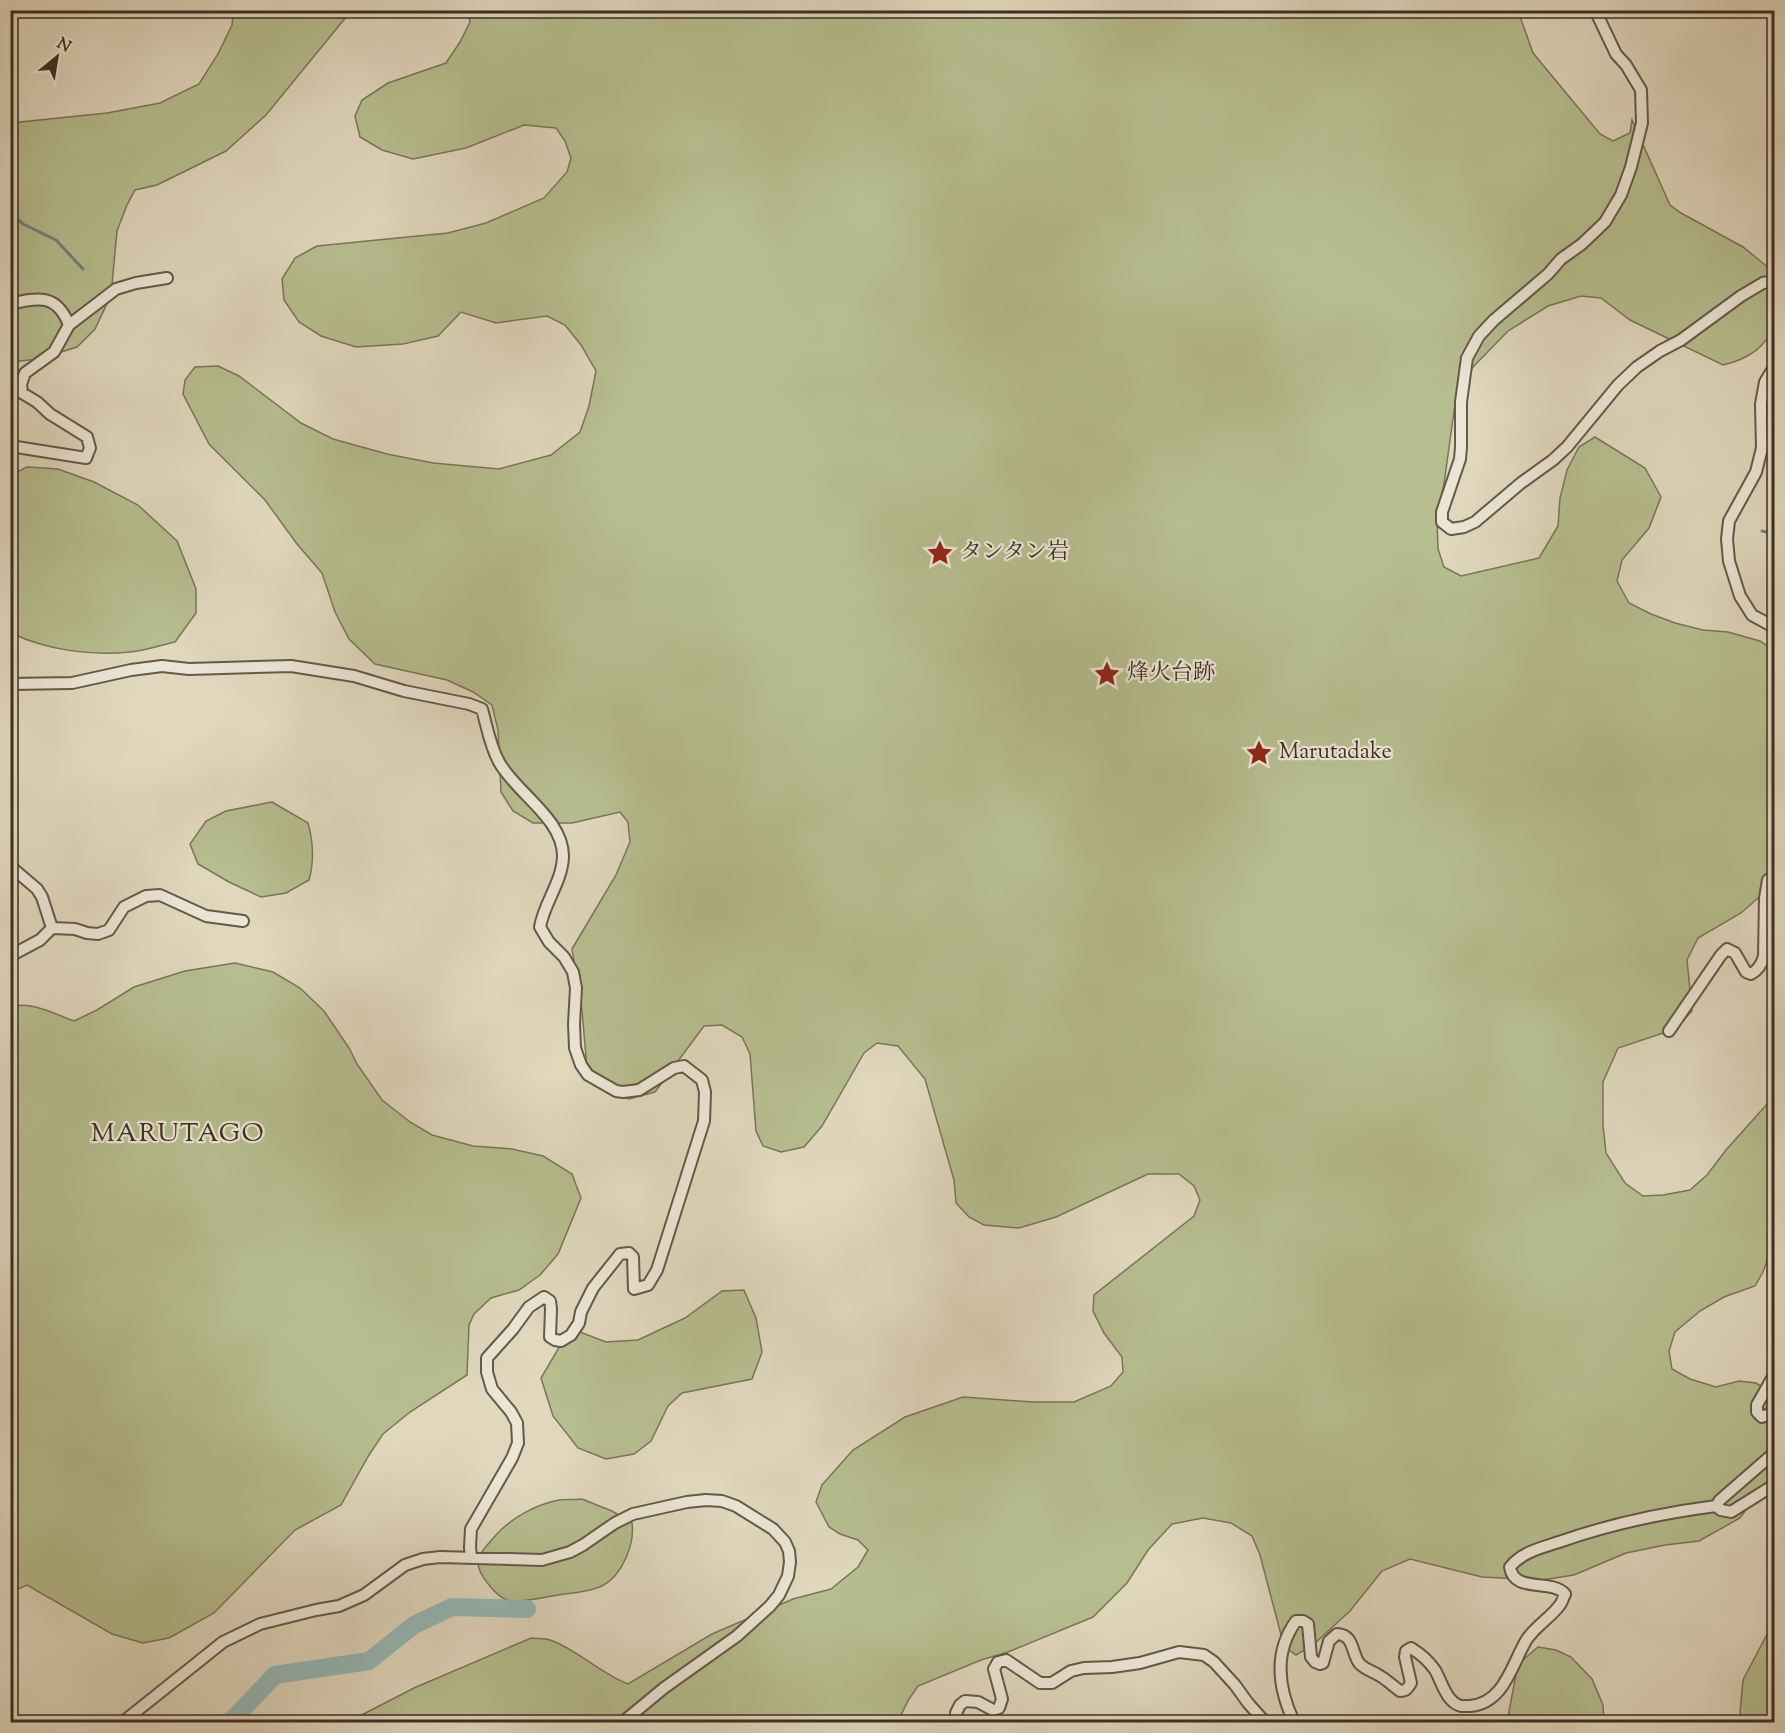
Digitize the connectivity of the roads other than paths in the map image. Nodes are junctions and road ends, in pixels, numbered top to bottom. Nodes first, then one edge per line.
1 (1595, 10) edge
2 (167, 278) dead end
3 (1774, 281) edge
4 (10, 304) edge
5 (69, 325) junction
6 (1774, 367) edge
7 (10, 446) edge
8 (1774, 627) edge
9 (10, 684) edge
10 (10, 866) edge
11 (1774, 876) edge
12 (243, 921) dead end
13 (52, 928) junction
14 (10, 956) edge
15 (1669, 1030) dead end
16 (1774, 1375) edge
17 (1774, 1412) edge
18 (1774, 1453) edge
19 (1774, 1485) edge
20 (1716, 1506) junction
21 (471, 1558) junction
22 (123, 1722) edge
23 (624, 1722) edge
24 (959, 1722) edge
25 (1265, 1722) edge
26 (1294, 1722) edge

1 - 3 street
2 - 5 street
4 - 5 street
5 - 7 street
6 - 8 street
9 - 21 street
10 - 13 street
11 - 15 street
12 - 13 street
13 - 14 street
16 - 17 street
18 - 20 street
19 - 20 street
20 - 26 street
21 - 22 street
21 - 23 street
24 - 25 street

